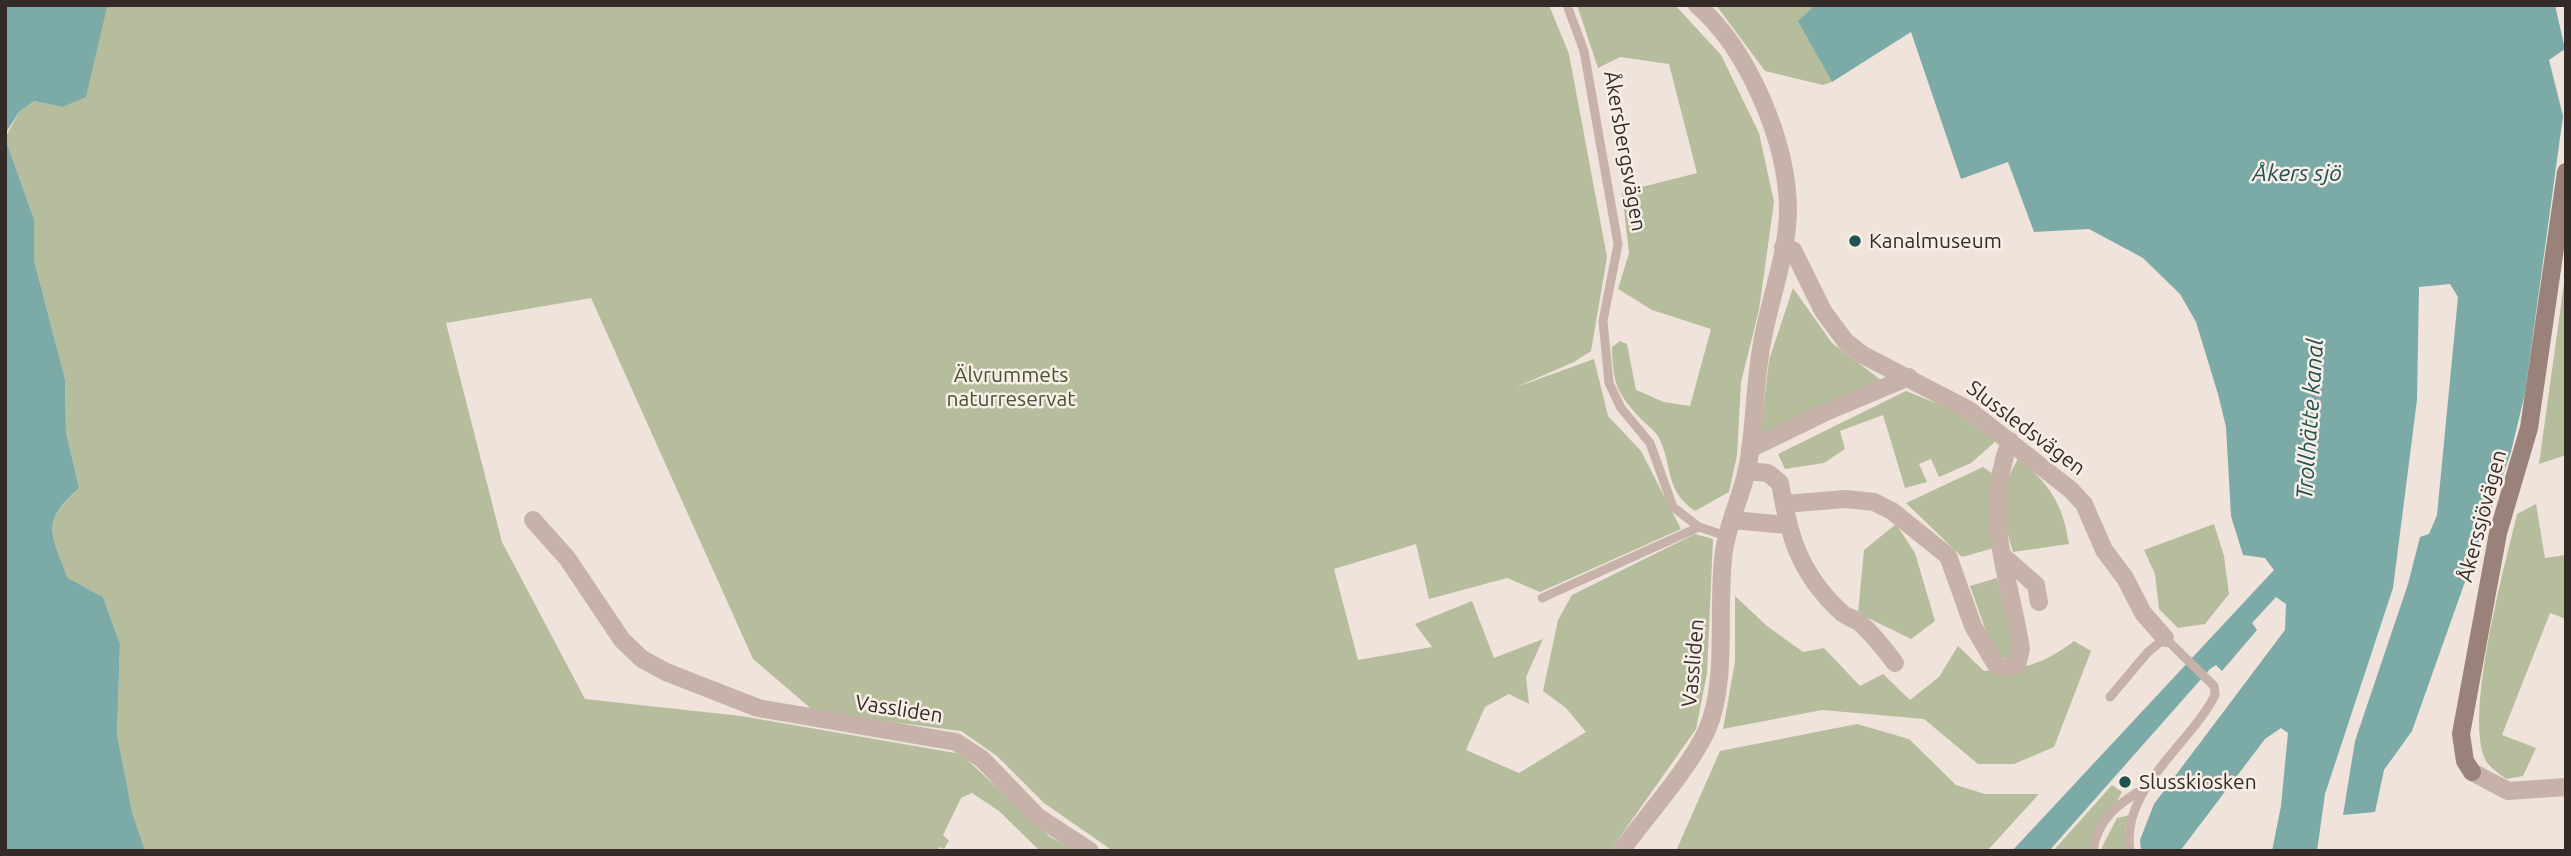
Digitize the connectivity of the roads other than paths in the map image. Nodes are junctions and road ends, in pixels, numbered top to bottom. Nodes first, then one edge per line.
1 (1567, 5) edge
2 (1697, 5) edge
3 (2566, 173) edge
4 (1783, 247) junction
5 (1909, 377) junction
6 (2011, 441) junction
7 (1750, 449) junction
8 (1746, 471) junction
9 (1784, 504) junction
10 (533, 520) dead end
11 (1787, 525) junction
12 (1699, 527) junction
13 (1729, 528) junction
14 (2004, 557) junction
15 (1542, 598) dead end
16 (2039, 601) dead end
17 (2165, 638) junction
18 (1895, 663) dead end
19 (2110, 697) dead end
20 (2149, 786) junction
21 (2566, 787) edge
22 (1090, 851) edge
23 (1621, 851) edge
24 (2093, 851) edge
25 (2130, 851) edge

1 - 12 lane, Åkersbergsvägen
2 - 4 street
3 - 21 street, Åkerssjövägen
4 - 5 street, Slussledsvägen
4 - 7 street
5 - 6 street, Slussledsvägen
5 - 7 street
6 - 14 street
6 - 17 street, Slussledsvägen
7 - 8 street
8 - 9 street
8 - 13 street
9 - 11 street
9 - 14 street
10 - 22 street, Vassliden
11 - 13 street
11 - 18 street
12 - 13 lane, Åkersbergsvägen
12 - 15 lane
13 - 23 street, Vassliden
14 - 16 street
17 - 19 lane
17 - 20 lane, Slussledsvägen
20 - 24 lane, Slussledsvägen
20 - 25 lane, Slussledsvägen

